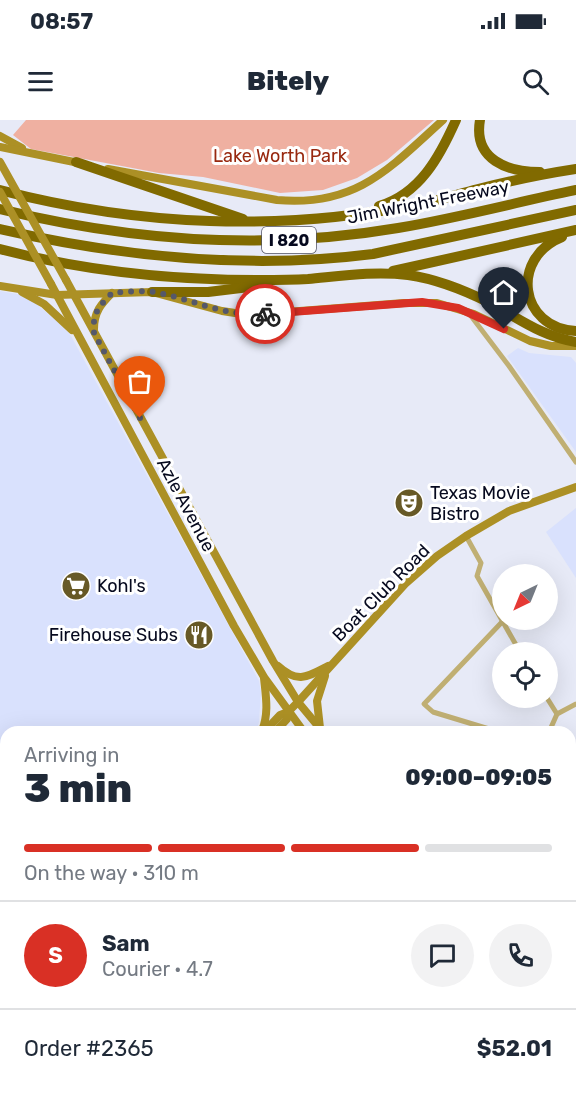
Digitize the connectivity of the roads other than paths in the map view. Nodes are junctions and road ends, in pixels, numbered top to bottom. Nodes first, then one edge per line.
1 (443, 120) edge
2 (456, 120) edge
3 (480, 120) edge
4 (0, 136) edge
5 (0, 147) edge
6 (31, 153) junction
7 (0, 162) edge
8 (76, 162) junction
9 (576, 169) edge
10 (562, 172) junction
11 (576, 190) edge
12 (0, 191) edge
13 (0, 209) edge
14 (576, 210) edge
15 (352, 216) junction
16 (252, 222) junction
17 (0, 229) edge
18 (576, 231) edge
19 (0, 249) edge
20 (387, 273) junction
21 (304, 279) junction
22 (0, 286) edge
23 (18, 290) junction
24 (152, 292) junction
25 (112, 293) junction
26 (57, 296) junction
27 (75, 296) junction
28 (467, 311) junction
29 (576, 331) edge
30 (94, 333) junction
31 (77, 335) junction
32 (576, 344) edge
33 (576, 462) edge
34 (576, 487) edge
35 (466, 536) junction
36 (207, 541) junction
37 (192, 549) junction
38 (226, 577) junction
39 (212, 585) junction
40 (492, 604) edge
41 (494, 630) edge
42 (273, 661) junction
43 (332, 664) junction
44 (264, 677) junction
45 (298, 702) junction
46 (576, 704) edge
47 (553, 708) edge
48 (288, 712) junction
49 (557, 714) junction
50 (265, 726) edge
51 (269, 726) edge
52 (281, 726) edge
53 (299, 726) edge
54 (319, 726) edge
55 (321, 726) edge
56 (479, 726) edge
57 (552, 726) edge

1 - 8 main road
2 - 15 highway
3 - 10 highway
4 - 6 main road
5 - 6 main road
6 - 8 main road
7 - 27 main road, Azle Avenue, bridge
8 - 16 highway
9 - 10 highway
10 - 15 highway
11 - 13 highway, Jim Wright Freeway / I 820
12 - 16 highway
12 - 26 main road, Azle Avenue, bridge
14 - 17 highway, Jim Wright Freeway / I 820
15 - 16 highway
18 - 20 highway
18 - 29 highway
19 - 21 highway
20 - 21 highway
20 - 32 highway
21 - 24 highway
22 - 23 main road
23 - 26 main road
23 - 31 main road
24 - 25 main road
24 - 28 main road
25 - 27 main road
25 - 30 main road
26 - 27 main road
26 - 31 main road, Azle Avenue
27 - 30 main road, Azle Avenue
28 - 32 main road
28 - 33 street
30 - 36 main road, Azle Avenue
31 - 37 main road, Azle Avenue
34 - 35 main road, Boat Club Road
35 - 40 street
35 - 43 main road, Boat Club Road
36 - 37 main road
36 - 38 main road, Azle Avenue
37 - 39 main road, Azle Avenue
38 - 39 main road
38 - 42 main road, Azle Avenue
39 - 44 main road, Azle Avenue
41 - 56 street
42 - 43 main road, Azle Avenue
42 - 45 main road, Azle Avenue
43 - 45 main road, Boat Club Road
43 - 55 main road, Azle Avenue
44 - 48 main road, Azle Avenue
44 - 50 main road
45 - 48 main road, Boat Club Road
45 - 54 main road, Azle Avenue
46 - 49 street
47 - 49 street
48 - 51 main road, Boat Club Road
48 - 52 main road, Boat Club Road
48 - 53 main road, Azle Avenue
49 - 57 street

